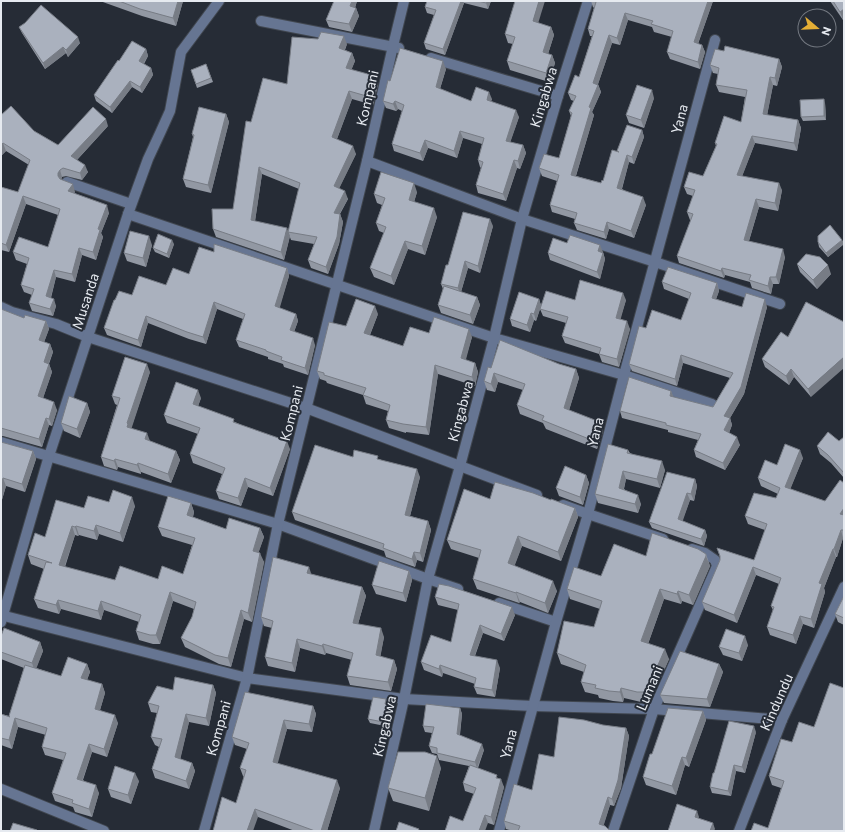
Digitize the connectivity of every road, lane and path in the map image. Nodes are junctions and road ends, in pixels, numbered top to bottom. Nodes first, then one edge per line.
1 (219, 1) edge
2 (404, 1) edge
3 (588, 1) edge
4 (261, 21) dead end
5 (714, 40) dead end
6 (393, 46) junction
7 (408, 51) edge
8 (423, 56) edge
9 (558, 96) junction
10 (367, 161) junction
11 (66, 182) edge
12 (131, 204) junction
13 (128, 214) junction
14 (522, 219) junction
15 (655, 262) junction
16 (337, 284) junction
17 (780, 304) dead end
18 (1, 307) edge
19 (88, 337) junction
20 (494, 338) junction
21 (624, 375) junction
22 (712, 404) dead end
23 (306, 408) junction
24 (1, 442) edge
25 (49, 456) junction
26 (460, 466) junction
27 (588, 514) junction
28 (278, 524) junction
29 (428, 579) junction
30 (844, 587) edge
31 (466, 592) edge
32 (488, 600) edge
33 (2, 618) edge
34 (556, 622) junction
35 (246, 678) junction
36 (404, 699) junction
37 (533, 706) junction
38 (654, 709) junction
39 (782, 720) junction
40 (1, 789) edge
41 (104, 831) edge
42 (204, 831) edge
43 (374, 831) edge
44 (499, 831) edge
45 (613, 831) edge
46 (739, 831) edge

1 - 12 street, Musanda
2 - 6 street, Kompani
3 - 9 street, Kingabwa
4 - 6 street
5 - 15 street, Yana
6 - 7 street
6 - 10 street, Kompani
8 - 9 street
9 - 14 street, Kingabwa
10 - 14 street
10 - 16 street, Kompani
11 - 12 street
12 - 13 street, Musanda
13 - 16 street
13 - 19 street, Musanda
14 - 15 street
14 - 20 street, Kingabwa
15 - 17 street
15 - 21 street, Yana
16 - 20 street
16 - 23 street, Kompani
18 - 19 street
19 - 23 street
19 - 25 street, Musanda
20 - 21 street
20 - 26 street, Kingabwa
21 - 22 street
21 - 27 street, Yana
23 - 26 street
23 - 28 street, Kompani
24 - 25 street
25 - 28 street
25 - 33 street, Musanda
26 - 27 street
26 - 29 street, Kingabwa
27 - 34 street, Yana
27 - 38 street, Lumani
28 - 29 street
28 - 35 street, Kompani
29 - 31 street
29 - 36 street, Kingabwa
30 - 39 street, Kindundu
32 - 34 street
33 - 35 street
34 - 37 street, Yana
35 - 36 street
35 - 42 street, Kompani
36 - 37 street
36 - 43 street, Kingabwa
37 - 38 street
37 - 44 street, Yana
38 - 39 street
38 - 45 street, Lumani
39 - 46 street, Kindundu
40 - 41 street

